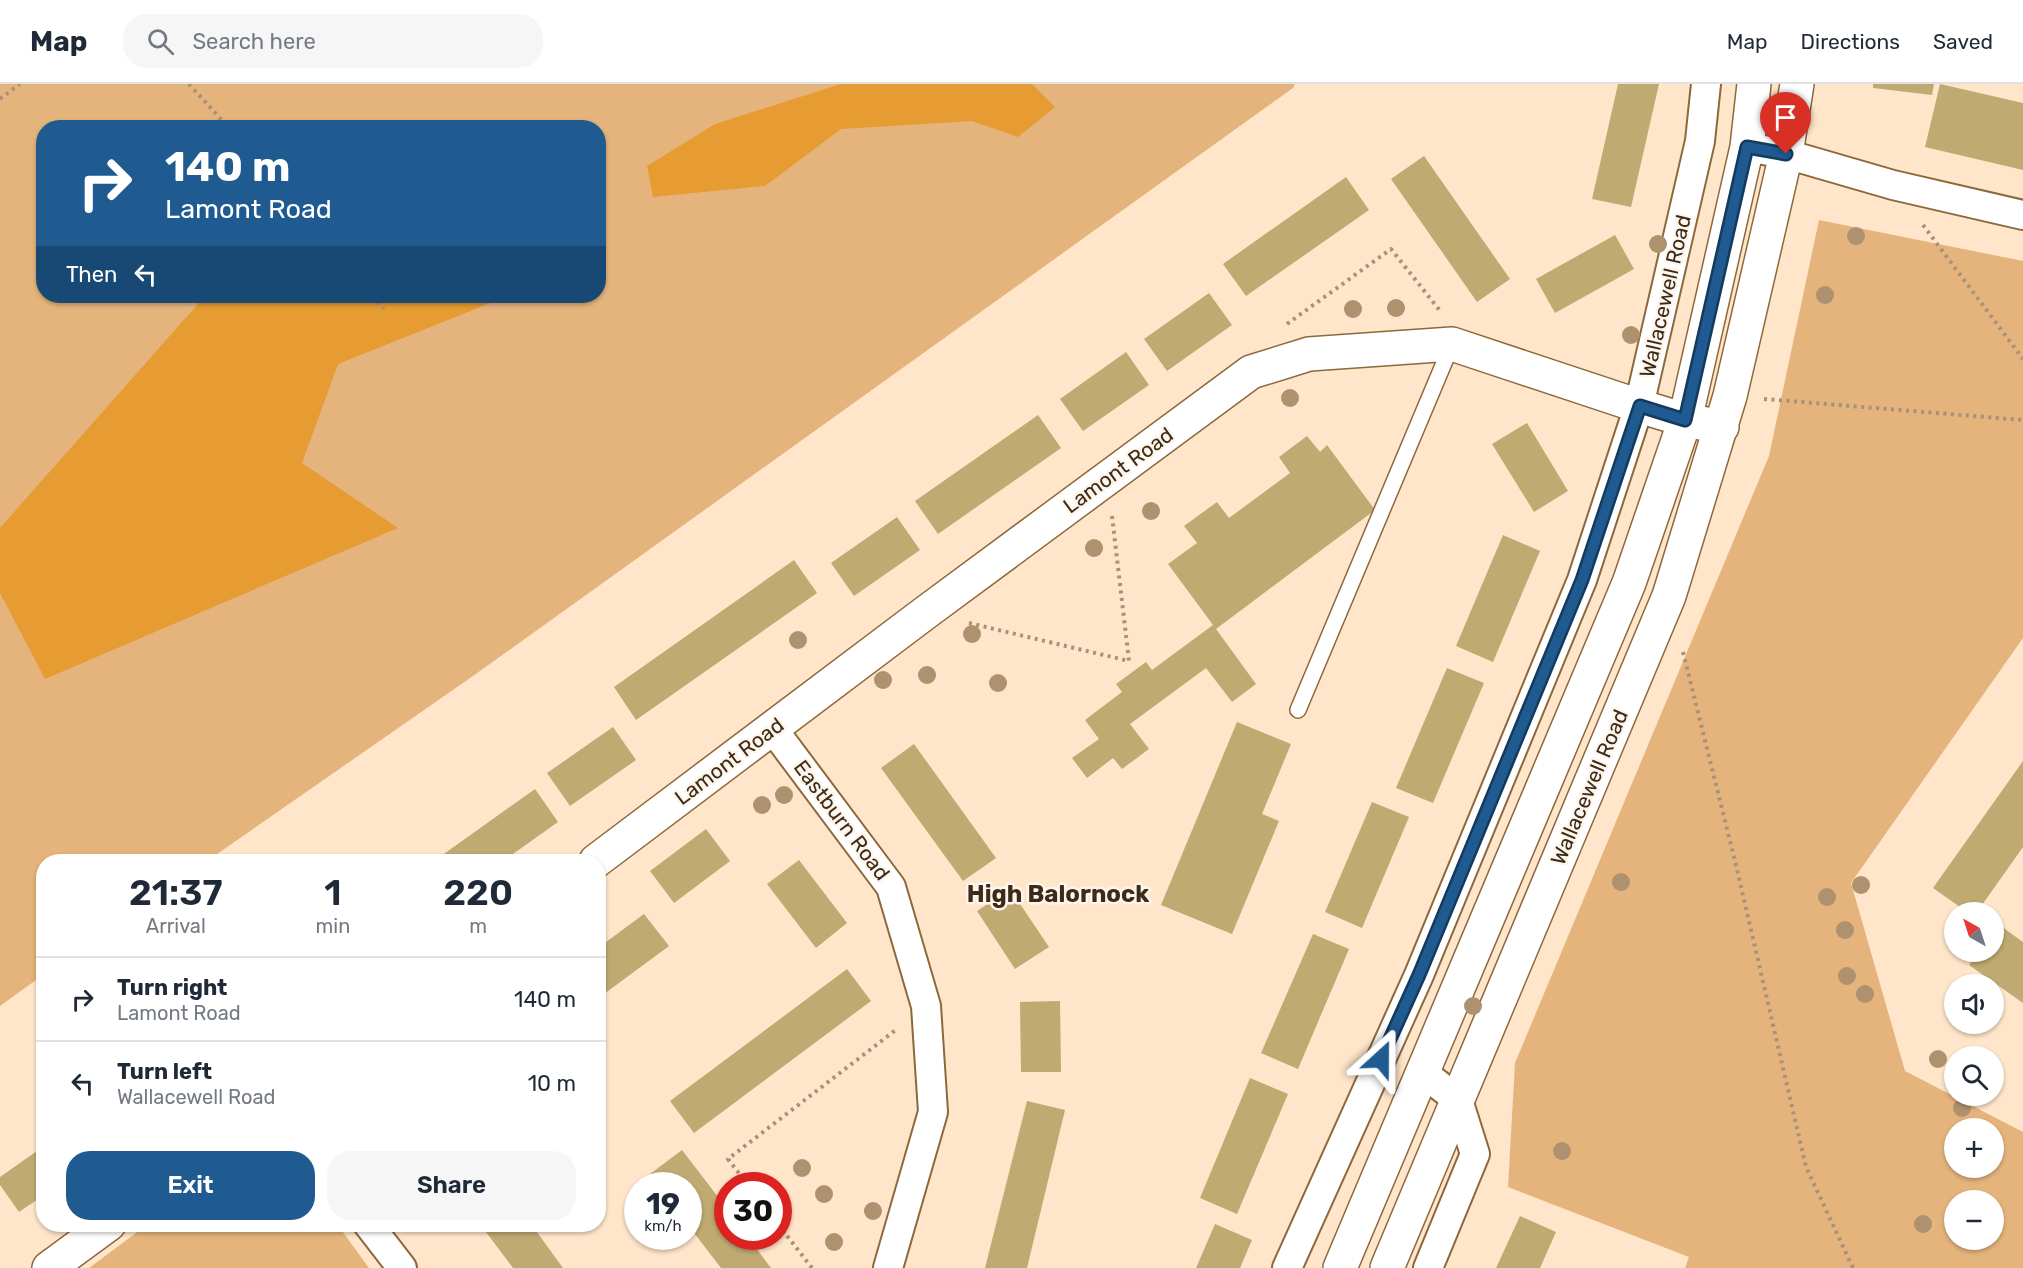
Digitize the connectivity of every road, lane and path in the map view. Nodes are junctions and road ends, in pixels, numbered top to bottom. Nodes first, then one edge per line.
1 (20, 84) edge
2 (189, 84) edge
3 (1706, 84) edge
4 (1754, 84) edge
5 (1797, 84) edge
6 (0, 99) edge
7 (222, 120) edge
8 (1747, 147) junction
9 (1786, 154) junction
10 (1893, 185) junction
11 (2023, 215) edge
12 (379, 303) edge
13 (384, 309) dead end
14 (1280, 329) dead end
15 (1452, 344) junction
16 (2023, 359) edge
17 (1640, 406) junction
18 (1726, 412) junction
19 (1685, 420) junction
20 (2023, 420) edge
21 (1107, 478) junction
22 (1669, 596) junction
23 (925, 613) junction
24 (1299, 710) dead end
25 (772, 728) junction
26 (605, 854) edge
27 (926, 1006) junction
28 (1422, 1072) junction
29 (1458, 1100) junction
30 (738, 1172) edge
31 (99, 1232) edge
32 (374, 1232) edge
33 (792, 1242) edge
34 (49, 1268) edge
35 (402, 1268) edge
36 (812, 1268) edge
37 (888, 1268) edge
38 (1287, 1268) edge
39 (1340, 1268) edge
40 (1387, 1268) edge
41 (1428, 1268) edge
42 (1853, 1268) edge

1 - 6 path
2 - 7 path
3 - 17 street, Wallacewell Road
4 - 8 street, Wallacewell Road
5 - 9 street, Wallacewell Road
8 - 9 street
8 - 19 street, Wallacewell Road
9 - 10 street
9 - 18 street, Wallacewell Road
10 - 11 street
10 - 16 path
12 - 13 path
14 - 15 path
15 - 17 street, Lamont Road
15 - 21 street, Lamont Road
15 - 24 lane
17 - 19 street, Lamont Road
17 - 38 street, Wallacewell Road
18 - 19 street, Lamont Road
18 - 20 path
18 - 22 street, Wallacewell Road
19 - 28 street, Wallacewell Road
21 - 23 street, Lamont Road
21 - 23 path
22 - 29 street, Wallacewell Road
22 - 42 path
23 - 25 street, Lamont Road
25 - 26 street, Lamont Road
25 - 27 street, Eastburn Road
27 - 30 path
27 - 37 street, Eastburn Road
28 - 29 street
28 - 39 street, Wallacewell Road
29 - 40 street, Wallacewell Road
29 - 41 street
31 - 34 street
32 - 35 street
33 - 36 path

